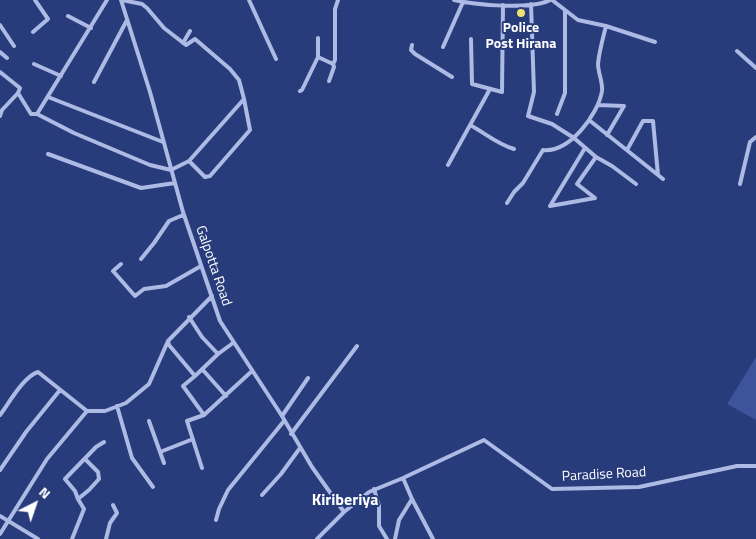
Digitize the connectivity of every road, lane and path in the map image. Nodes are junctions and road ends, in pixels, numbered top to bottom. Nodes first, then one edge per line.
1 (35, 0) edge
2 (122, 0) edge
3 (249, 0) edge
4 (338, 0) edge
5 (454, 0) edge
6 (551, 0) edge
7 (106, 1) edge
8 (462, 2) junction
9 (489, 2) edge
10 (531, 4) junction
11 (502, 5) junction
12 (565, 10) junction
13 (68, 16) dead end
14 (127, 20) junction
15 (0, 25) edge
16 (606, 26) junction
17 (91, 28) junction
18 (190, 31) dead end
19 (33, 32) dead end
20 (318, 38) dead end
21 (471, 39) dead end
22 (655, 42) dead end
23 (183, 43) junction
24 (412, 45) dead end
25 (14, 46) dead end
26 (443, 46) dead end
27 (737, 51) dead end
28 (0, 52) edge
29 (318, 57) junction
30 (7, 58) dead end
31 (276, 59) dead end
32 (34, 64) dead end
33 (333, 64) junction
34 (756, 68) edge
35 (0, 73) edge
36 (61, 76) junction
37 (452, 77) dead end
38 (329, 81) dead end
39 (94, 82) dead end
40 (490, 89) junction
41 (300, 91) dead end
42 (18, 93) junction
43 (48, 97) junction
44 (244, 98) junction
45 (598, 105) junction
46 (37, 114) junction
47 (557, 114) dead end
48 (0, 116) edge
49 (589, 120) junction
50 (470, 125) junction
51 (607, 135) junction
52 (756, 137) edge
53 (574, 138) junction
54 (163, 142) junction
55 (584, 148) junction
56 (514, 149) dead end
57 (627, 150) junction
58 (48, 154) dead end
59 (596, 157) junction
60 (189, 162) junction
61 (448, 165) dead end
62 (171, 170) junction
63 (658, 175) junction
64 (663, 179) dead end
65 (175, 183) junction
66 (636, 184) dead end
67 (740, 184) dead end
68 (507, 203) dead end
69 (183, 215) junction
70 (141, 258) dead end
71 (121, 264) dead end
72 (201, 266) junction
73 (212, 296) junction
74 (189, 318) junction
75 (168, 341) junction
76 (233, 343) junction
77 (357, 346) dead end
78 (218, 354) junction
79 (202, 370) junction
80 (252, 372) junction
81 (195, 376) junction
82 (308, 378) dead end
83 (60, 390) junction
84 (226, 396) junction
85 (117, 406) junction
86 (87, 411) junction
87 (204, 414) junction
88 (0, 415) edge
89 (283, 419) junction
90 (150, 421) dead end
91 (291, 434) junction
92 (193, 439) junction
93 (104, 442) dead end
94 (300, 448) junction
95 (160, 452) junction
96 (85, 458) junction
97 (164, 463) dead end
98 (756, 466) edge
99 (202, 468) dead end
100 (0, 470) edge
101 (403, 478) junction
102 (152, 487) dead end
103 (374, 489) junction
104 (262, 495) dead end
105 (78, 499) junction
106 (412, 499) junction
107 (113, 505) dead end
108 (344, 512) junction
109 (0, 516) edge
110 (216, 520) dead end
111 (9, 521) junction
112 (0, 534) edge
113 (38, 539) edge
114 (72, 539) edge
115 (106, 539) edge
116 (317, 539) edge
117 (387, 539) edge
118 (395, 539) edge
119 (433, 539) edge

1 - 19 street
2 - 14 street, Galpotta Road
2 - 23 street
3 - 31 street
4 - 33 street
5 - 8 street
6 - 10 street
6 - 12 street
7 - 17 street
8 - 9 street
8 - 26 street
9 - 11 street
10 - 11 street
10 - 53 street
11 - 40 street
12 - 16 street
12 - 47 street
13 - 17 street
14 - 39 street
14 - 54 street, Galpotta Road
15 - 25 street
16 - 22 street
16 - 45 street
17 - 36 street
18 - 23 street
20 - 29 street
21 - 40 street
23 - 44 street
24 - 37 street
27 - 34 street
28 - 30 street
29 - 33 street
29 - 41 street
32 - 36 street
33 - 38 street
35 - 42 street
36 - 43 street
40 - 50 street
42 - 46 street
42 - 48 street
43 - 46 street
43 - 54 street
44 - 60 street
44 - 60 street
45 - 49 street
45 - 51 street
46 - 62 street
49 - 51 street
49 - 53 street
50 - 56 street
50 - 61 street
51 - 57 street
52 - 67 street
53 - 55 street
53 - 68 street
54 - 62 street, Galpotta Road
55 - 59 street
55 - 59 street
57 - 63 street
57 - 63 street
58 - 65 street
59 - 66 street
60 - 62 street
62 - 65 street, Galpotta Road
63 - 64 street
65 - 69 street, Galpotta Road
69 - 70 street
69 - 72 street, Galpotta Road
71 - 72 street
72 - 73 street, Galpotta Road
73 - 74 street
73 - 76 street, Galpotta Road
74 - 75 street
74 - 78 street
75 - 81 street
75 - 85 street
76 - 78 street
76 - 80 street, Galpotta Road
77 - 91 street
78 - 79 street
79 - 81 street
79 - 84 street
80 - 84 street
80 - 89 street, Galpotta Road
81 - 87 street
82 - 89 street
83 - 86 street
83 - 88 street
83 - 100 street
84 - 87 street
85 - 86 street
85 - 102 street
86 - 111 street
87 - 92 street
89 - 91 street, Galpotta Road
89 - 110 street
90 - 95 street
91 - 94 street, Galpotta Road
92 - 95 street
92 - 99 street
93 - 96 street
94 - 104 street
94 - 108 street, Galpotta Road
95 - 97 street
96 - 105 street
96 - 105 street
98 - 101 street, Paradise Road
101 - 103 street, Paradise Road
101 - 106 street
103 - 108 street, Paradise Road
103 - 117 street
105 - 114 street
106 - 118 street
106 - 119 street
107 - 115 street
108 - 116 street, Paradise Road
109 - 111 street
111 - 112 street
111 - 113 street

